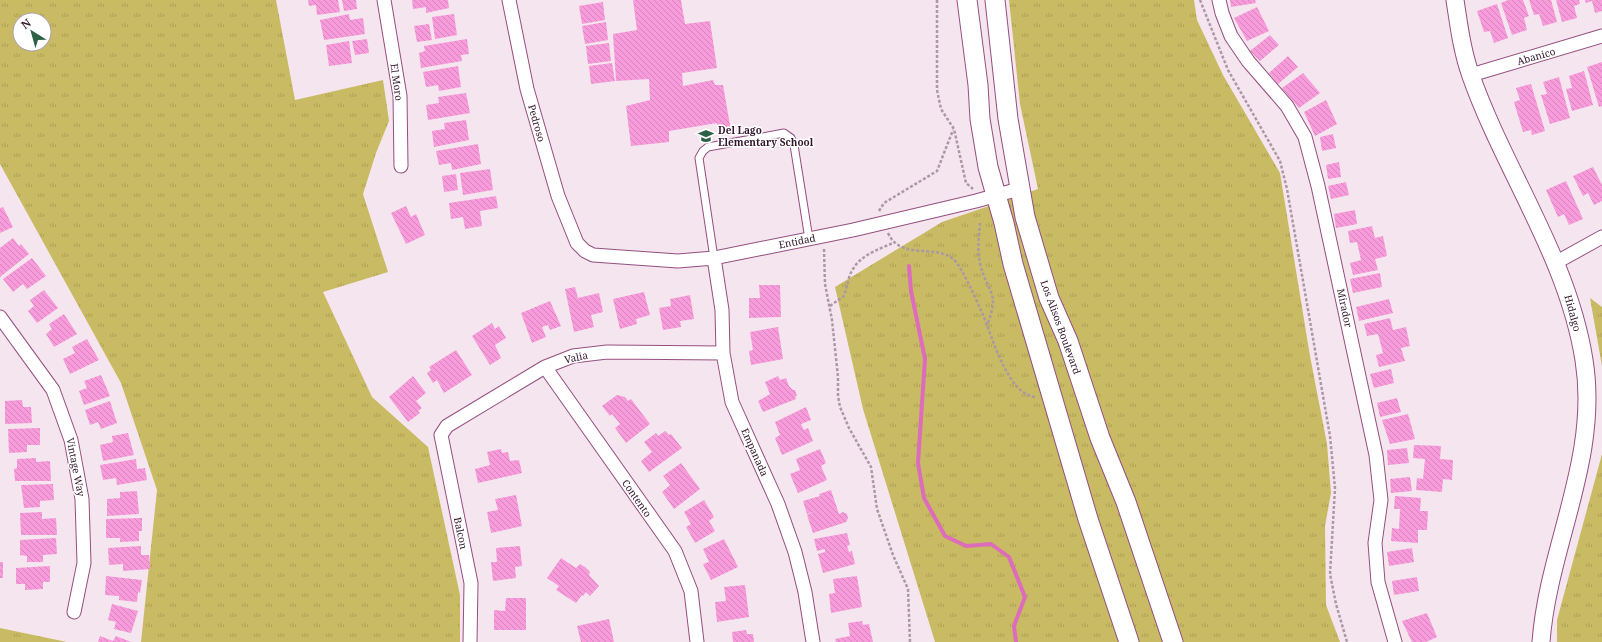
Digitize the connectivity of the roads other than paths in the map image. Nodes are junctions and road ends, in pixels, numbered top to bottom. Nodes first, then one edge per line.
1 (384, 0) edge
2 (509, 0) edge
3 (967, 0) edge
4 (994, 0) edge
5 (1219, 0) edge
6 (1455, 0) edge
7 (1602, 36) edge
8 (1471, 75) junction
9 (401, 166) dead end
10 (1019, 189) junction
11 (995, 196) junction
12 (1602, 237) edge
13 (809, 239) junction
14 (577, 243) joint
15 (714, 258) junction
16 (1555, 263) junction
17 (0, 317) edge
18 (723, 353) junction
19 (545, 367) junction
20 (447, 426) joint
21 (74, 612) dead end
22 (470, 642) edge
23 (697, 642) edge
24 (813, 642) edge
25 (1129, 642) edge
26 (1173, 642) edge
27 (1395, 642) edge
28 (1541, 642) edge

1 - 9 street, El Moro
2 - 14 street, Pedroso
3 - 11 main road
4 - 10 main road, Los Alisos Boulevard
5 - 27 street, Mirador
6 - 8 street, Hidalgo
7 - 8 street, Abanico
8 - 16 street, Hidalgo
10 - 11 street, Entidad
10 - 26 main road, Los Alisos Boulevard
11 - 13 street, Entidad
11 - 25 main road
12 - 16 street
13 - 15 street, Entidad
13 - 15 lane
14 - 15 street, Entidad
15 - 18 street, Empanada
16 - 28 street, Hidalgo
17 - 21 street, Vintage Way
18 - 19 street, Valia
18 - 24 street, Empanada
19 - 20 street, Valia
19 - 23 street, Contento
20 - 22 street, Balcon

